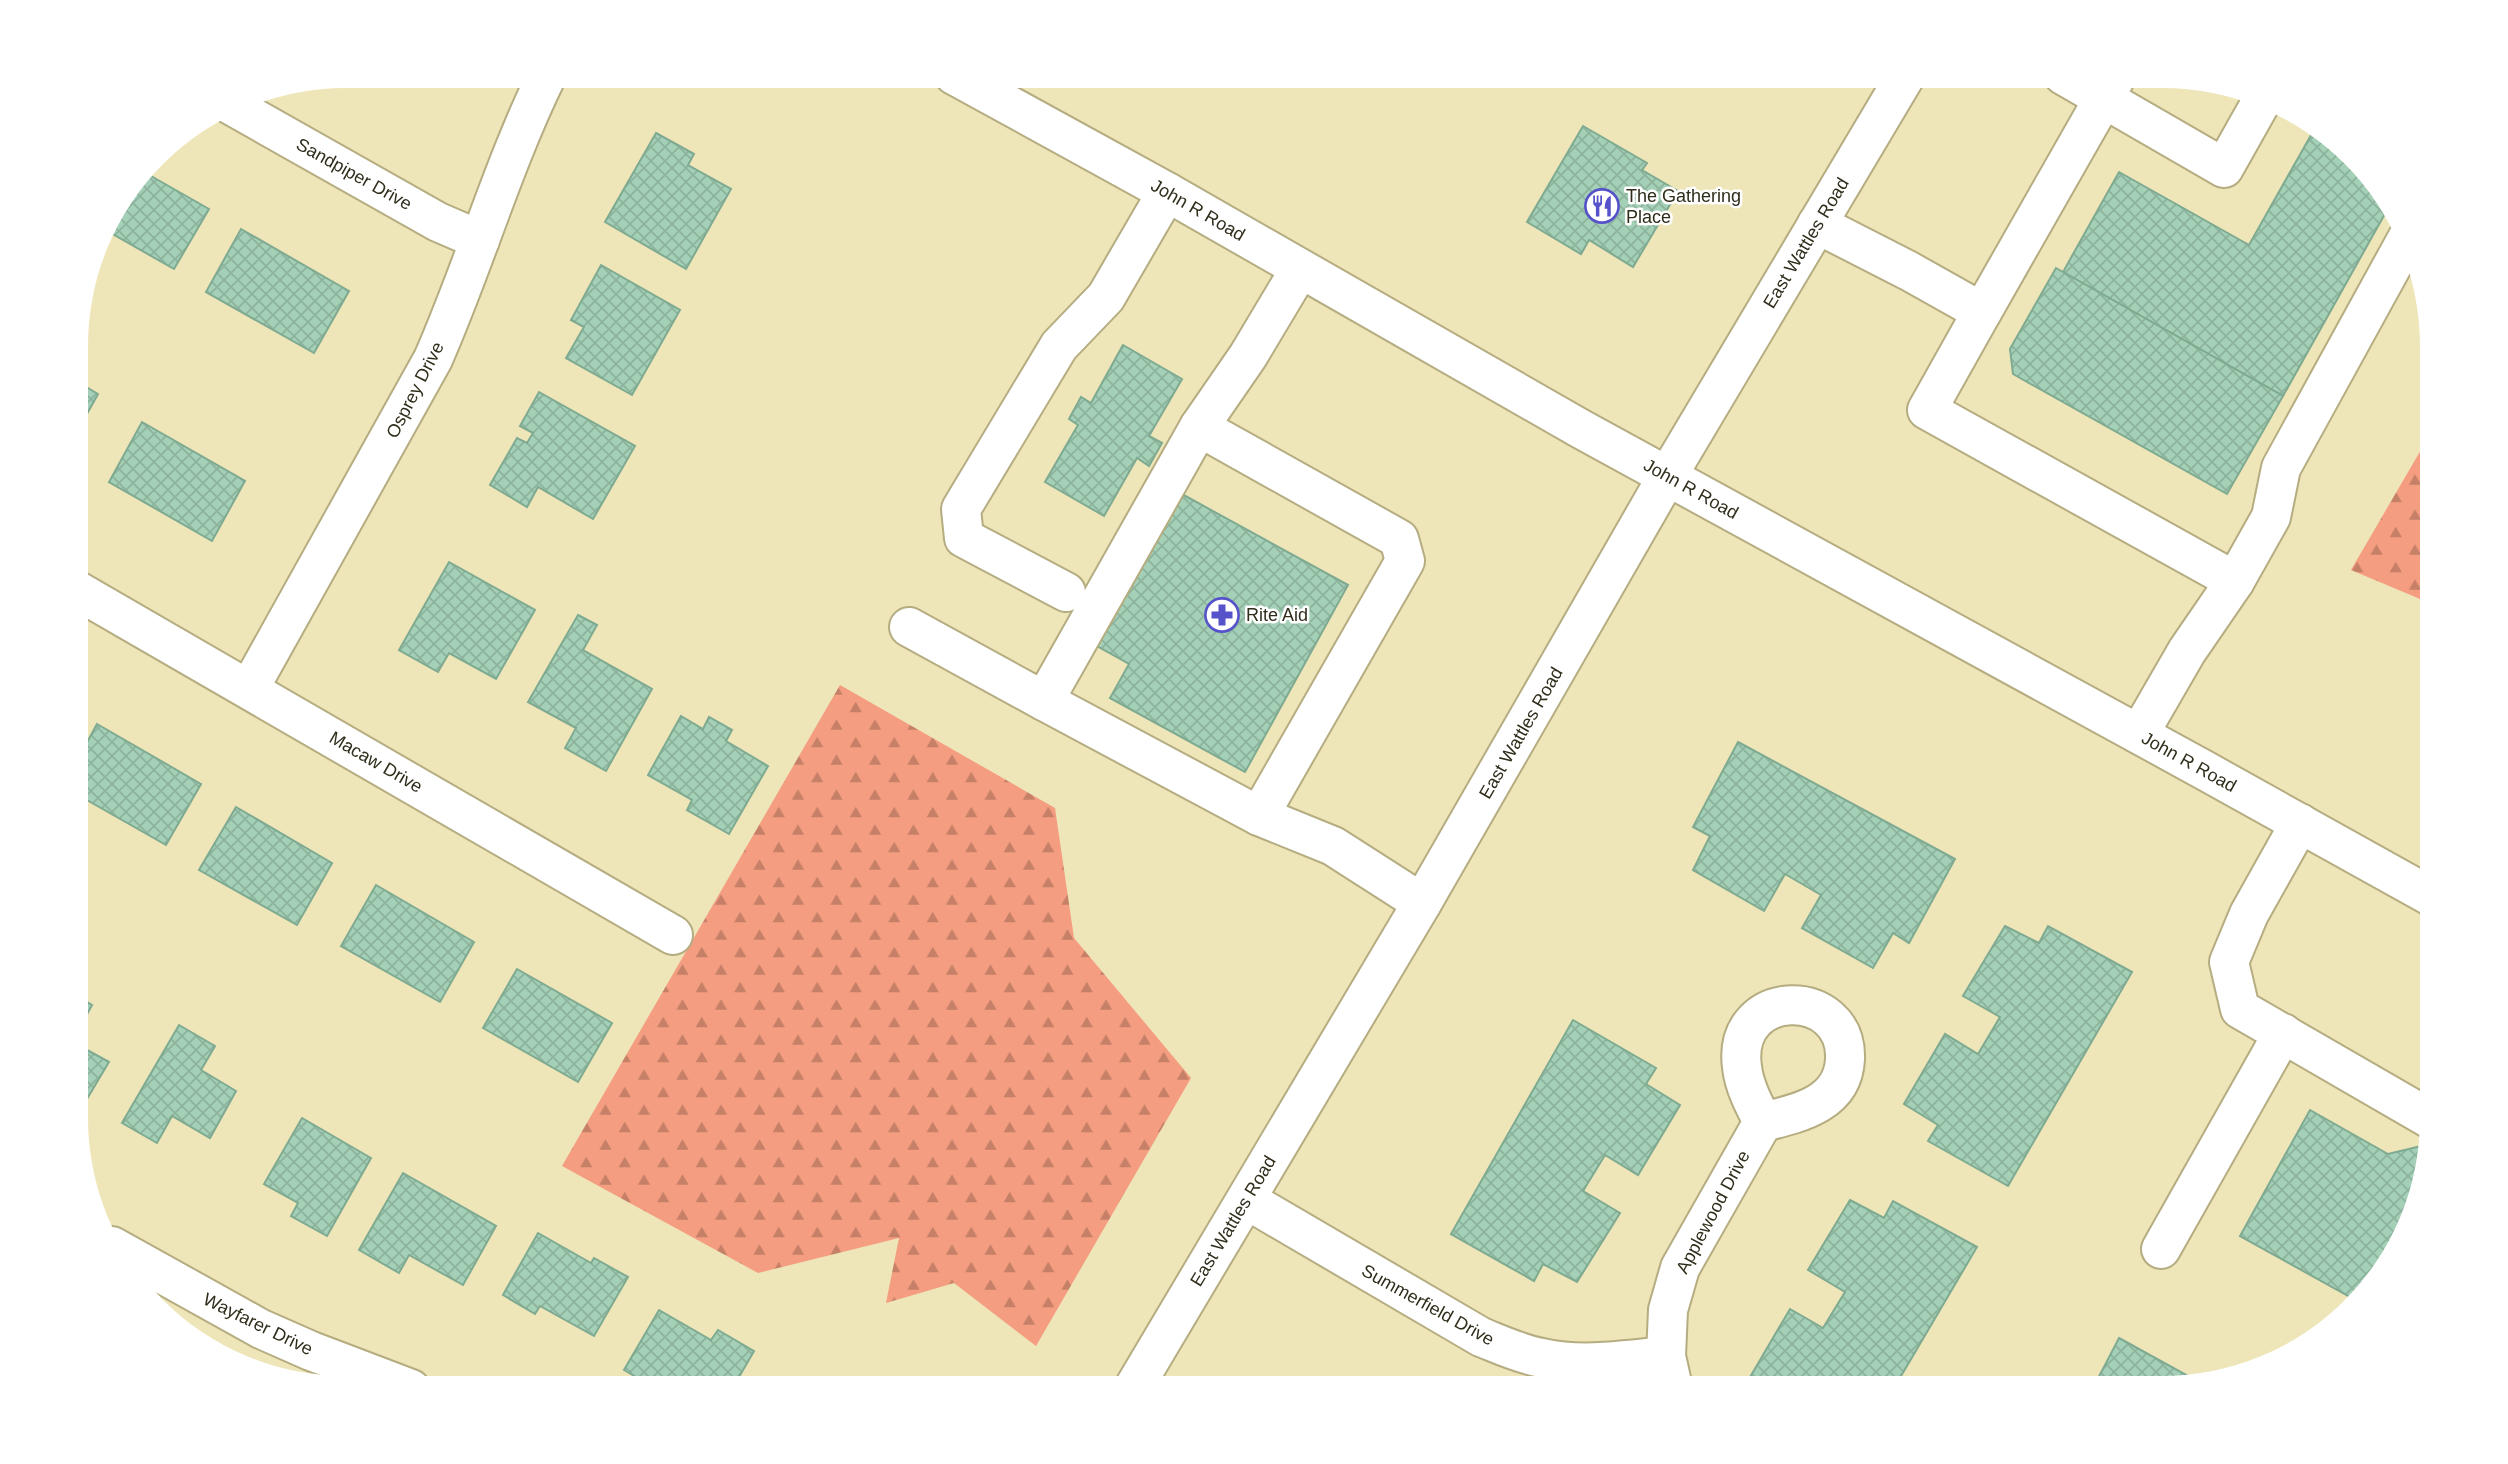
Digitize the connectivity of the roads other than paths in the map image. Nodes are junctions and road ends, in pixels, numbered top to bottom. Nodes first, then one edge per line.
1 (541, 88) edge
2 (980, 88) edge
3 (1892, 88) edge
4 (2110, 88) edge
5 (2259, 106) edge
6 (240, 110) edge
7 (1167, 192) junction
8 (1817, 224) junction
9 (480, 240) junction
10 (2402, 249) edge
11 (1300, 269) junction
12 (1982, 312) junction
13 (1199, 427) junction
14 (1668, 475) junction
15 (2235, 581) junction
16 (1066, 592) dead end
17 (88, 597) edge
18 (909, 627) dead end
19 (249, 689) junction
20 (1044, 701) junction
21 (2139, 734) junction
22 (1259, 816) junction
23 (2300, 823) junction
24 (2420, 890) edge
25 (1422, 903) junction
26 (673, 935) dead end
27 (2283, 1033) junction
28 (2420, 1113) edge
29 (1763, 1122) dead end
30 (1247, 1200) junction
31 (2161, 1249) dead end
32 (126, 1254) edge
33 (1669, 1372) edge
34 (377, 1376) edge
35 (1140, 1376) edge

1 - 9 main road, Osprey Drive
2 - 7 main road, John R Road
3 - 8 main road, East Wattles Road
4 - 5 main road
4 - 12 main road
6 - 9 main road, Sandpiper Drive
7 - 11 main road, John R Road
7 - 16 main road
8 - 12 main road
8 - 14 main road, East Wattles Road
9 - 19 main road, Osprey Drive
10 - 15 main road
11 - 13 main road
11 - 14 main road, John R Road
12 - 15 main road
13 - 20 main road
13 - 22 main road
14 - 21 main road, John R Road
14 - 25 main road, East Wattles Road
15 - 21 main road
17 - 19 main road, Macaw Drive
18 - 20 main road
19 - 26 main road, Macaw Drive
20 - 22 main road
21 - 23 main road, John R Road
22 - 25 main road
23 - 24 main road, John R Road
23 - 27 main road
25 - 30 main road, East Wattles Road
27 - 28 main road
27 - 31 main road
29 - 33 main road, Applewood Drive
30 - 33 main road, Summerfield Drive
30 - 35 main road, East Wattles Road
32 - 34 main road, Wayfarer Drive

